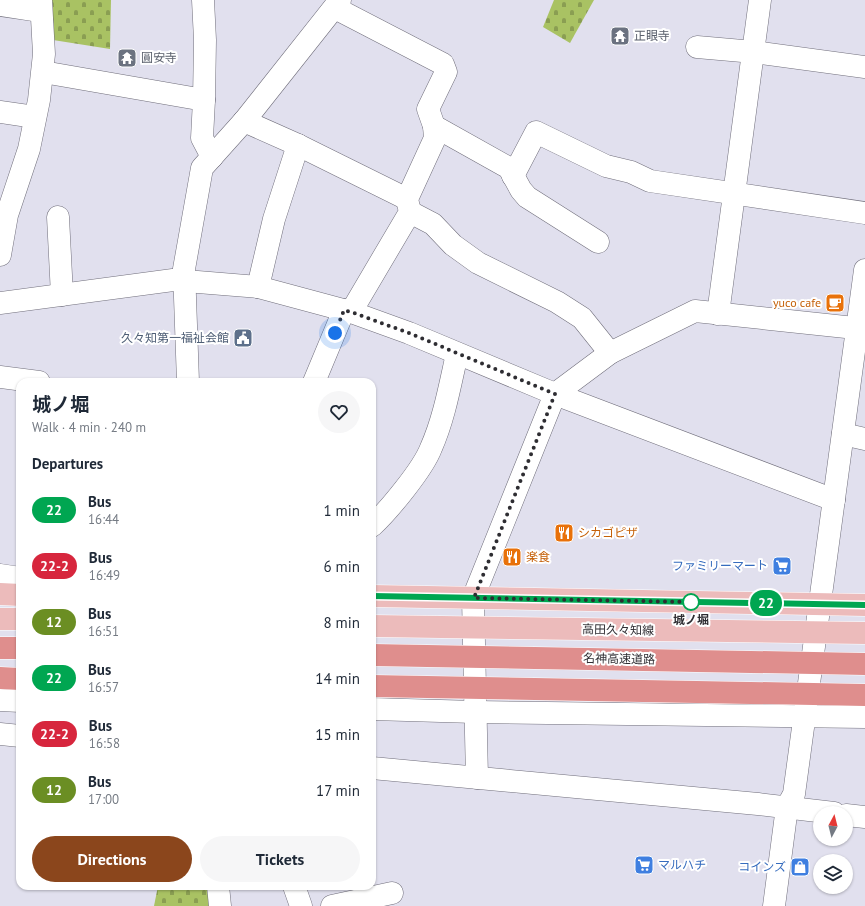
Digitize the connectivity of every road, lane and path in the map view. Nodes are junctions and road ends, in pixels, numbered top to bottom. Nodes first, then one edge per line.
1 (203, 0) edge
2 (760, 0) edge
3 (337, 4) edge
4 (0, 5) edge
5 (40, 5) edge
6 (697, 47) dead end
7 (754, 52) junction
8 (865, 67) edge
9 (43, 72) junction
10 (204, 100) junction
11 (0, 112) edge
12 (36, 117) junction
13 (244, 121) junction
14 (434, 126) junction
15 (298, 145) junction
16 (212, 157) junction
17 (513, 176) junction
18 (735, 193) junction
19 (408, 206) junction
20 (865, 212) edge
21 (3, 215) edge
22 (58, 216) dead end
23 (598, 242) dead end
24 (0, 255) edge
25 (865, 270) edge
26 (184, 280) junction
27 (258, 287) junction
28 (62, 295) junction
29 (0, 303) edge
30 (348, 311) junction
31 (718, 314) junction
32 (861, 328) edge
33 (610, 353) junction
34 (458, 354) junction
35 (0, 377) edge
36 (188, 378) edge
37 (316, 378) edge
38 (16, 379) edge
39 (555, 394) junction
40 (843, 434) junction
41 (865, 439) edge
42 (834, 500) junction
43 (376, 522) edge
44 (0, 575) edge
45 (16, 577) edge
46 (0, 594) edge
47 (16, 594) edge
48 (376, 596) edge
49 (474, 598) junction
50 (820, 604) junction
51 (865, 605) edge
52 (0, 619) edge
53 (16, 619) edge
54 (376, 626) edge
55 (474, 628) junction
56 (816, 633) junction
57 (865, 633) edge
58 (0, 648) edge
59 (16, 648) edge
60 (376, 655) edge
61 (865, 664) edge
62 (0, 678) edge
63 (16, 679) edge
64 (376, 686) edge
65 (865, 695) edge
66 (0, 700) edge
67 (16, 701) edge
68 (376, 709) edge
69 (475, 712) junction
70 (805, 717) junction
71 (865, 717) edge
72 (0, 734) edge
73 (16, 736) edge
74 (376, 768) edge
75 (477, 778) junction
76 (787, 807) junction
77 (813, 810) edge
78 (853, 816) edge
79 (865, 817) edge
80 (218, 890) edge
81 (295, 890) edge
82 (392, 894) dead end
83 (220, 906) edge
84 (301, 906) edge
85 (332, 906) edge
86 (774, 906) edge

1 - 10 street
2 - 7 street
3 - 13 street
3 - 14 street
4 - 5 street
5 - 9 street
6 - 7 street
7 - 8 street
7 - 18 street
9 - 10 street
9 - 12 street
10 - 16 street
11 - 12 street
12 - 21 street
13 - 15 street
13 - 16 street
14 - 17 street
14 - 19 street
15 - 19 street
15 - 27 street
16 - 26 street
17 - 18 street
17 - 23 street
18 - 20 street
18 - 31 street
19 - 30 street
19 - 33 street
21 - 24 street
22 - 28 street
25 - 32 street
26 - 27 street
26 - 28 street
26 - 36 street
27 - 30 street
28 - 29 street
30 - 34 street
30 - 37 street
31 - 32 street
31 - 33 street
32 - 40 street
33 - 39 street
34 - 39 street
34 - 43 street
35 - 38 street
39 - 42 street
39 - 49 street
40 - 41 street
40 - 42 street
42 - 50 street
44 - 45 street
46 - 47 main road
48 - 49 main road
49 - 50 main road
49 - 55 street
50 - 51 main road
50 - 56 street
52 - 53 main road
54 - 55 main road, 高田久々知線
55 - 56 main road, 高田久々知線
55 - 69 street
56 - 57 main road, 高田久々知線
56 - 70 street
58 - 59 highway
60 - 61 highway, 名神高速道路, bridge
62 - 63 highway
64 - 65 highway, bridge
66 - 67 street
68 - 69 street
69 - 70 street
69 - 75 street
70 - 71 street
70 - 76 street
72 - 73 street
74 - 75 street
75 - 76 street
76 - 77 street
76 - 86 street
78 - 79 street
80 - 83 street
81 - 84 street
82 - 85 street

